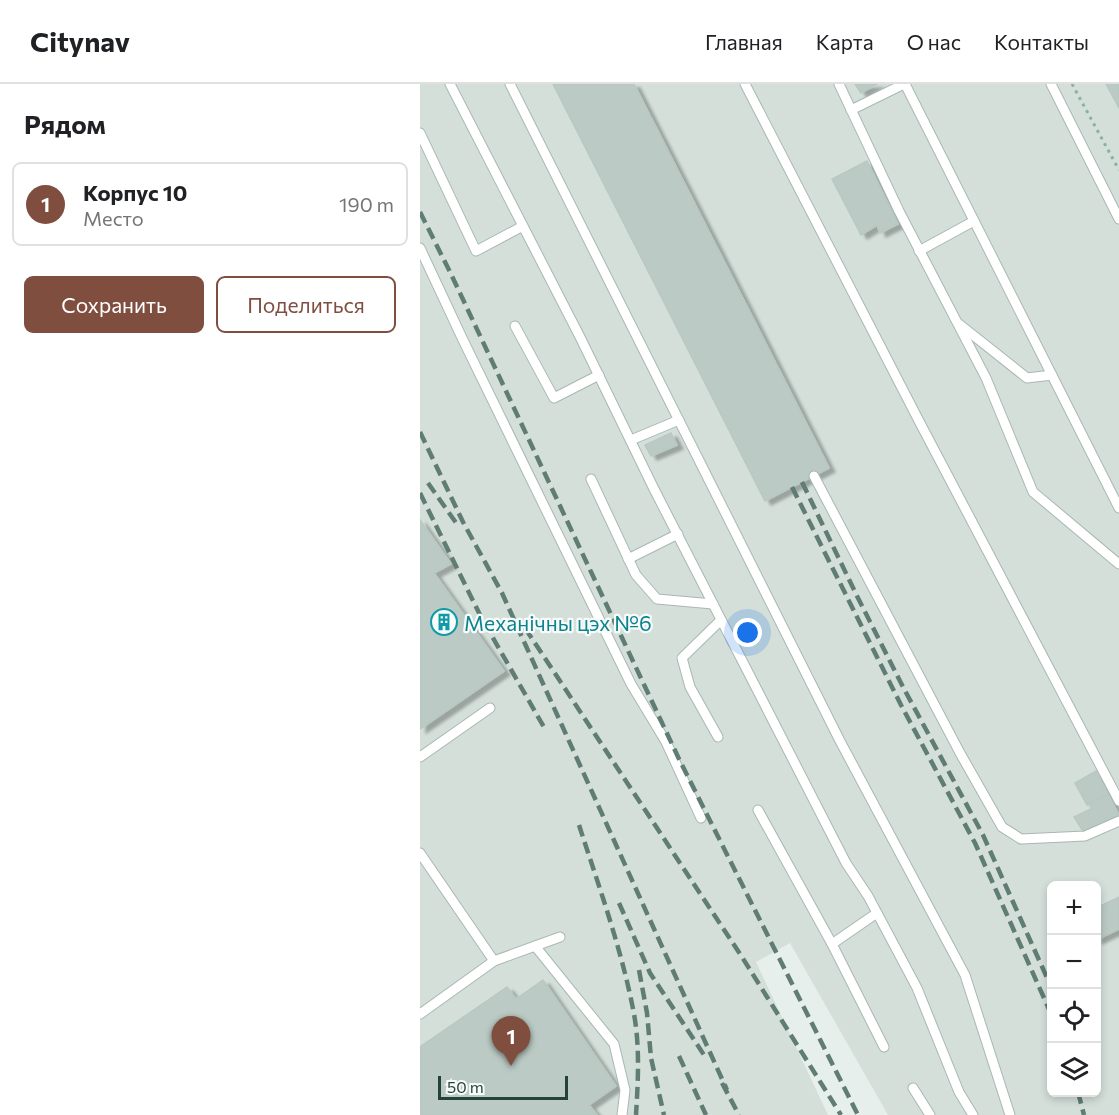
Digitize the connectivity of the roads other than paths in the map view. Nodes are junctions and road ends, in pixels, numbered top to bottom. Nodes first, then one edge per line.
1 (450, 84) edge
2 (510, 84) edge
3 (746, 84) edge
4 (839, 84) edge
5 (904, 84) edge
6 (1051, 84) edge
7 (851, 110) junction
8 (420, 133) edge
9 (1119, 219) edge
10 (974, 221) junction
11 (523, 226) junction
12 (420, 248) edge
13 (919, 251) junction
14 (957, 322) junction
15 (515, 326) dead end
16 (599, 375) junction
17 (1052, 375) junction
18 (679, 420) junction
19 (631, 440) junction
20 (814, 476) dead end
21 (591, 479) dead end
22 (1119, 508) edge
23 (678, 534) junction
24 (628, 559) junction
25 (1119, 564) edge
26 (713, 604) junction
27 (722, 620) junction
28 (490, 708) dead end
29 (718, 737) dead end
30 (420, 757) edge
31 (1119, 801) edge
32 (758, 810) dead end
33 (701, 818) dead end
34 (1119, 821) edge
35 (420, 853) edge
36 (877, 913) junction
37 (560, 937) dead end
38 (832, 944) junction
39 (535, 946) junction
40 (494, 961) junction
41 (420, 1014) edge
42 (884, 1047) dead end
43 (913, 1088) dead end
44 (622, 1115) edge
45 (930, 1115) edge
46 (973, 1115) edge
47 (1010, 1115) edge

1 - 11 lane
2 - 18 lane
3 - 31 lane
4 - 7 lane
5 - 7 lane
5 - 10 lane
6 - 9 lane
7 - 13 lane
8 - 11 lane
10 - 13 lane
10 - 17 lane
11 - 16 lane
12 - 33 lane
13 - 14 lane
14 - 17 lane
14 - 25 lane
15 - 16 lane
16 - 19 lane
17 - 22 lane
18 - 19 lane
18 - 47 lane
19 - 23 lane
20 - 34 lane
21 - 24 lane
23 - 24 lane
23 - 26 lane
24 - 26 lane
26 - 27 lane
27 - 29 lane
27 - 36 lane
28 - 30 lane
32 - 38 lane
35 - 40 lane
36 - 38 lane
36 - 46 lane
37 - 39 lane
38 - 42 lane
39 - 40 lane
39 - 44 lane
40 - 41 lane
43 - 45 lane

